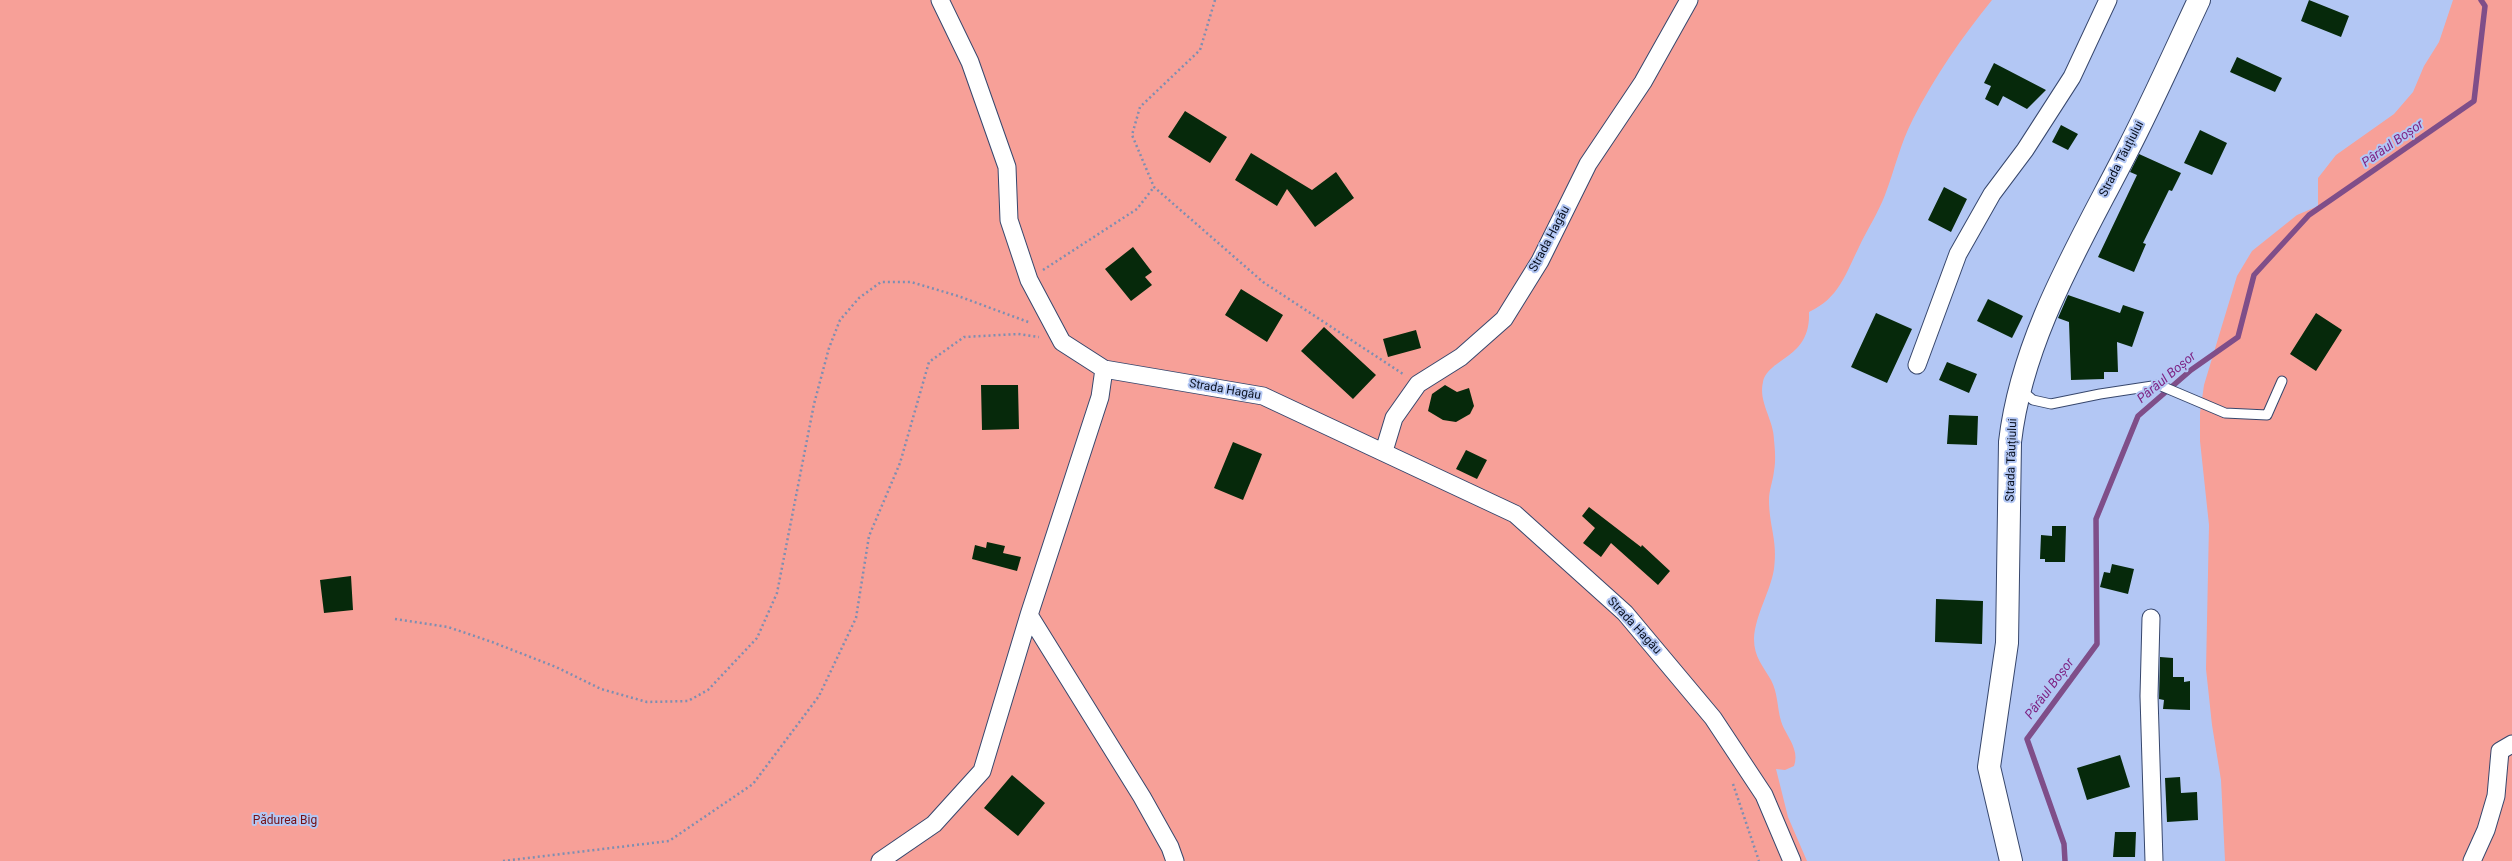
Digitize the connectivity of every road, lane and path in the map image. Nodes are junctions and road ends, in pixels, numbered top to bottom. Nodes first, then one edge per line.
1 (940, 0) edge
2 (1215, 0) edge
3 (1689, 0) edge
4 (2108, 0) edge
5 (2199, 0) edge
6 (1154, 187) junction
7 (1029, 280) junction
8 (1033, 325) dead end
9 (1039, 332) dead end
10 (1039, 338) junction
11 (1062, 342) junction
12 (1917, 365) dead end
13 (1104, 369) junction
14 (2282, 381) dead end
15 (1418, 384) junction
16 (2020, 389) junction
17 (1384, 451) junction
18 (1029, 615) junction
19 (2151, 618) dead end
20 (395, 619) dead end
21 (2512, 744) edge
22 (1732, 778) dead end
23 (503, 861) edge
24 (880, 861) edge
25 (1176, 861) edge
26 (1759, 861) edge
27 (1792, 861) edge
28 (2011, 861) edge
29 (2154, 861) edge
30 (2472, 861) edge

1 - 7 street
2 - 6 path
3 - 15 street, Strada Hagău
4 - 12 street
5 - 16 street, Strada Tăuțiului
6 - 7 path
6 - 15 path
7 - 11 street
8 - 20 path
9 - 10 path
10 - 11 path
10 - 23 path
11 - 13 street
13 - 17 street, Strada Hagău
13 - 18 street
14 - 16 lane
15 - 17 street, Strada Hagău
16 - 28 street, Strada Tăuțiului
17 - 27 street, Strada Hagău
18 - 24 street
18 - 25 street
19 - 29 street
21 - 30 street
22 - 26 path

